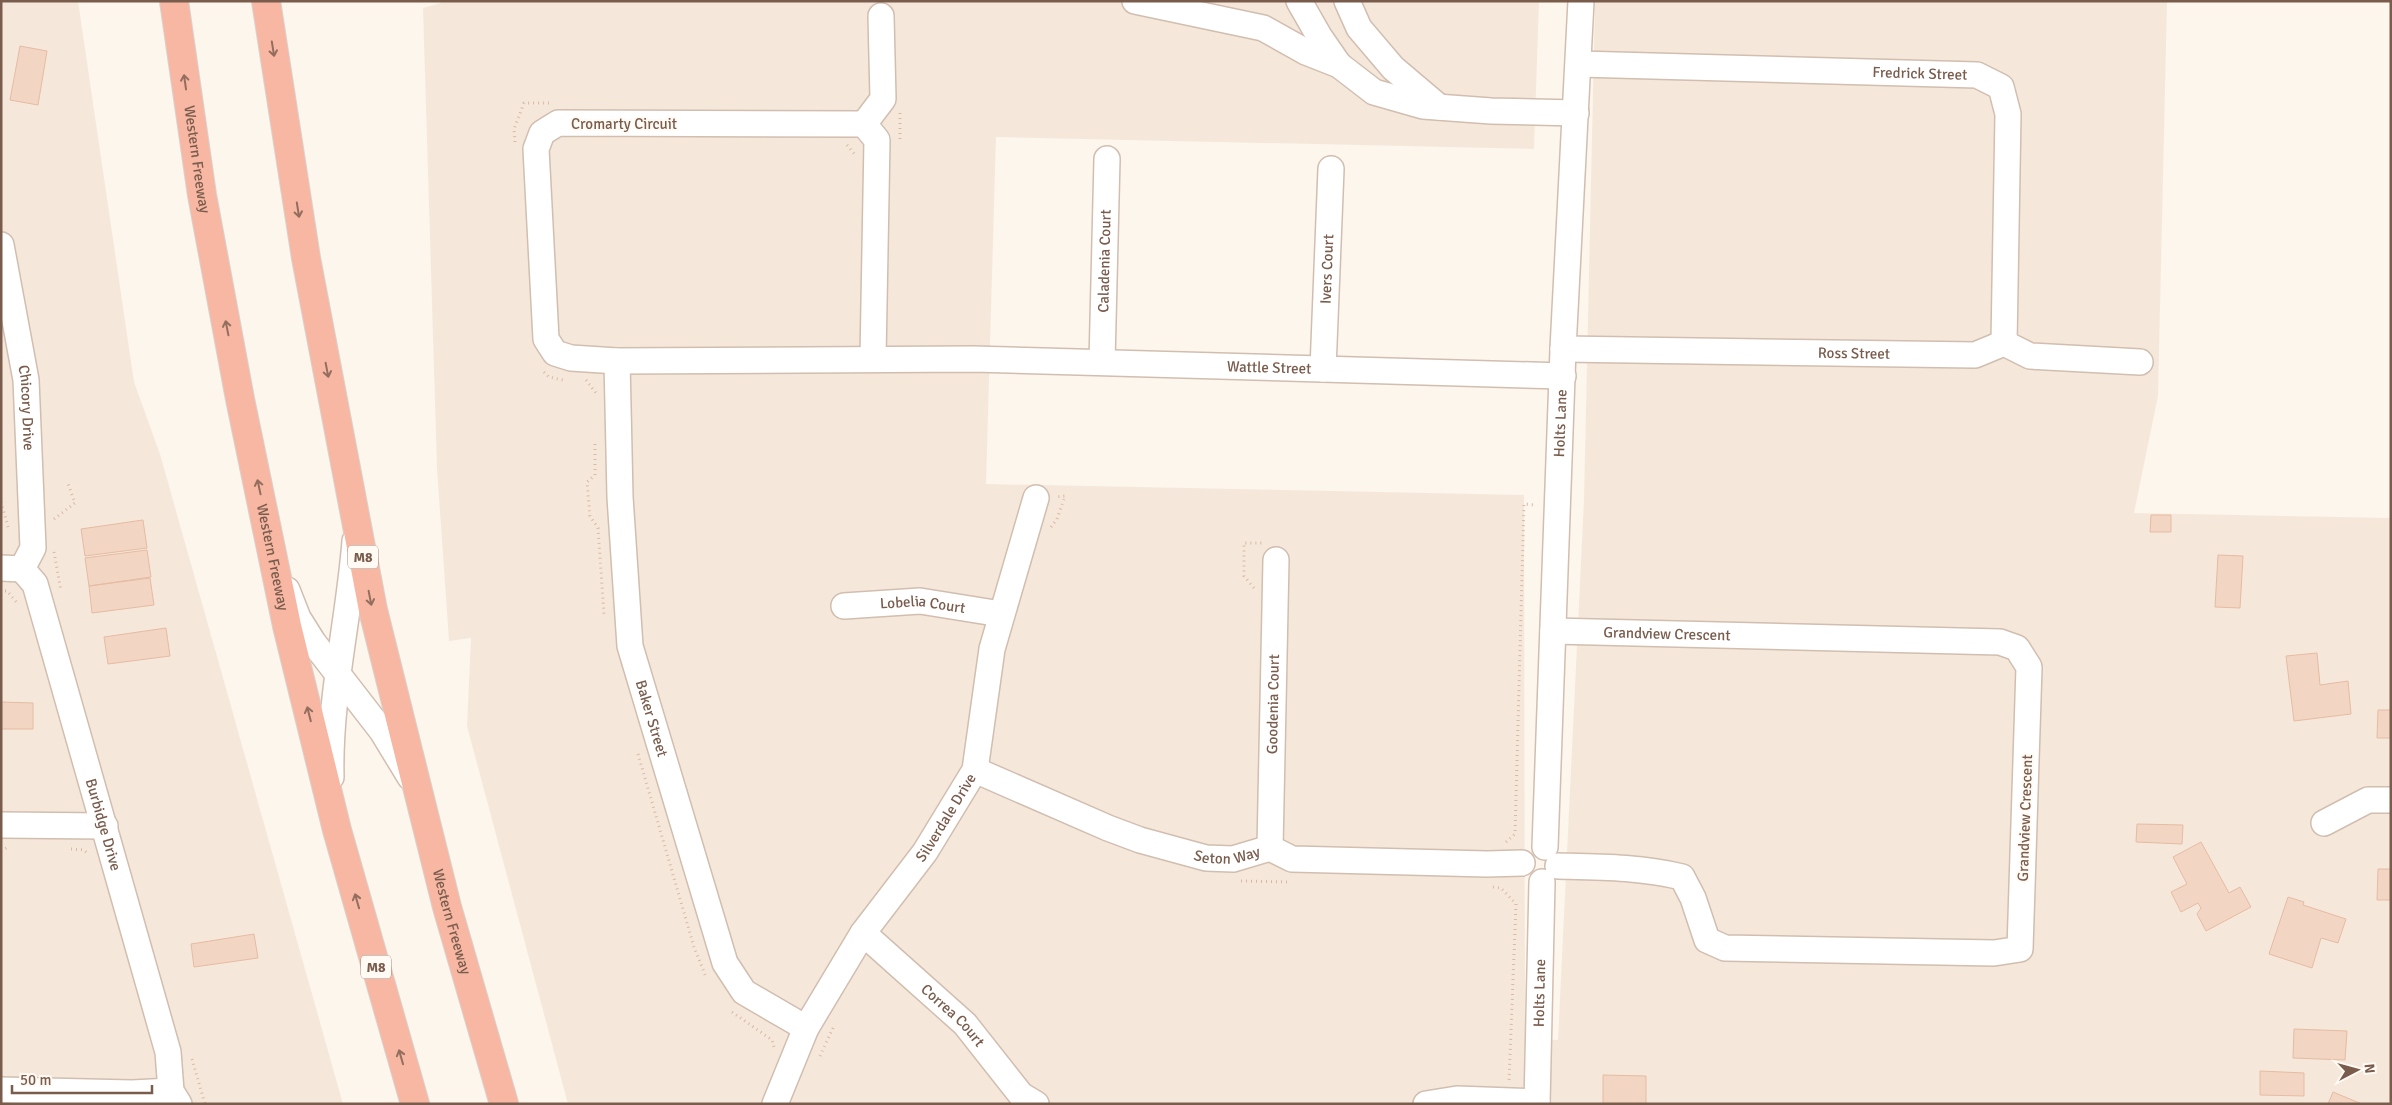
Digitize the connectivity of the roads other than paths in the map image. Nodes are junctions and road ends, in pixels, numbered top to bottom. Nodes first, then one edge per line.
1 (174, 1) edge
2 (266, 1) edge
3 (1135, 1) edge
4 (1299, 1) edge
5 (1347, 1) edge
6 (1581, 1) edge
7 (880, 16) dead end
8 (1579, 64) junction
9 (1338, 66) junction
10 (1439, 107) junction
11 (1576, 113) junction
12 (855, 124) junction
13 (1107, 159) dead end
14 (1331, 169) dead end
15 (1, 245) edge
16 (2004, 343) junction
17 (1564, 349) junction
18 (874, 358) junction
19 (973, 359) joint
20 (617, 361) junction
21 (1102, 362) junction
22 (2140, 362) dead end
23 (1323, 369) junction
24 (1564, 376) junction
25 (1036, 498) dead end
26 (356, 523) junction
27 (272, 553) junction
28 (1276, 560) dead end
29 (12, 568) edge
30 (844, 606) dead end
31 (1001, 614) junction
32 (1553, 631) junction
33 (339, 674) junction
34 (975, 770) junction
35 (417, 789) junction
36 (2391, 800) edge
37 (332, 807) junction
38 (2324, 823) dead end
39 (1, 824) edge
40 (105, 826) junction
41 (1270, 848) junction
42 (1548, 865) junction
43 (863, 933) junction
44 (806, 1028) junction
45 (1, 1090) edge
46 (175, 1097) edge
47 (1537, 1103) edge
48 (415, 1104) edge
49 (504, 1104) edge
50 (775, 1104) edge
51 (1036, 1104) edge
52 (1426, 1104) edge

27 -> 1 highway, Western Freeway / M8
2 -> 26 highway, Western Freeway / M8
3 - 9 street
4 - 9 street
5 - 10 street
6 - 8 street, Holts Lane
7 - 12 street
8 - 11 street, Holts Lane
8 - 16 street, Fredrick Street
9 - 10 street
10 - 11 street
11 - 17 street, Holts Lane
12 - 18 street
12 - 20 street, Cromarty Circuit
13 - 21 street, Caladenia Court
14 - 23 street, Ivers Court
15 - 29 street, Chicory Drive
16 - 17 street, Ross Street
16 - 22 street
17 - 24 street, Holts Lane
18 - 19 street, Cromarty Circuit
18 - 20 street, Cromarty Circuit
19 - 21 street, Wattle Street
20 - 44 street, Baker Street
21 - 23 street, Wattle Street
23 - 24 street, Wattle Street
24 - 32 street, Holts Lane
25 - 31 street, Silverdale Drive
26 - 33 street
26 -> 35 highway, Western Freeway / M8
27 - 33 street
37 -> 27 highway, Western Freeway / M8
28 - 41 street, Goodenia Court
29 - 40 street, Burbidge Drive
30 - 31 street, Lobelia Court
31 - 34 street, Silverdale Drive
32 - 42 street, Holts Lane
32 - 42 street, Grandview Crescent
33 - 35 street
33 - 37 street
34 - 41 street, Seton Way
34 - 43 street, Silverdale Drive
35 - 49 highway, Western Freeway / M8
36 - 38 street
48 -> 37 highway, Western Freeway / M8
39 - 40 street
40 - 46 street, Burbidge Drive
41 - 42 street, Seton Way
42 - 47 street, Holts Lane
43 - 44 street, Silverdale Drive
43 - 51 street, Correa Court
44 - 50 street, Silverdale Drive
45 - 46 street
47 - 52 street

